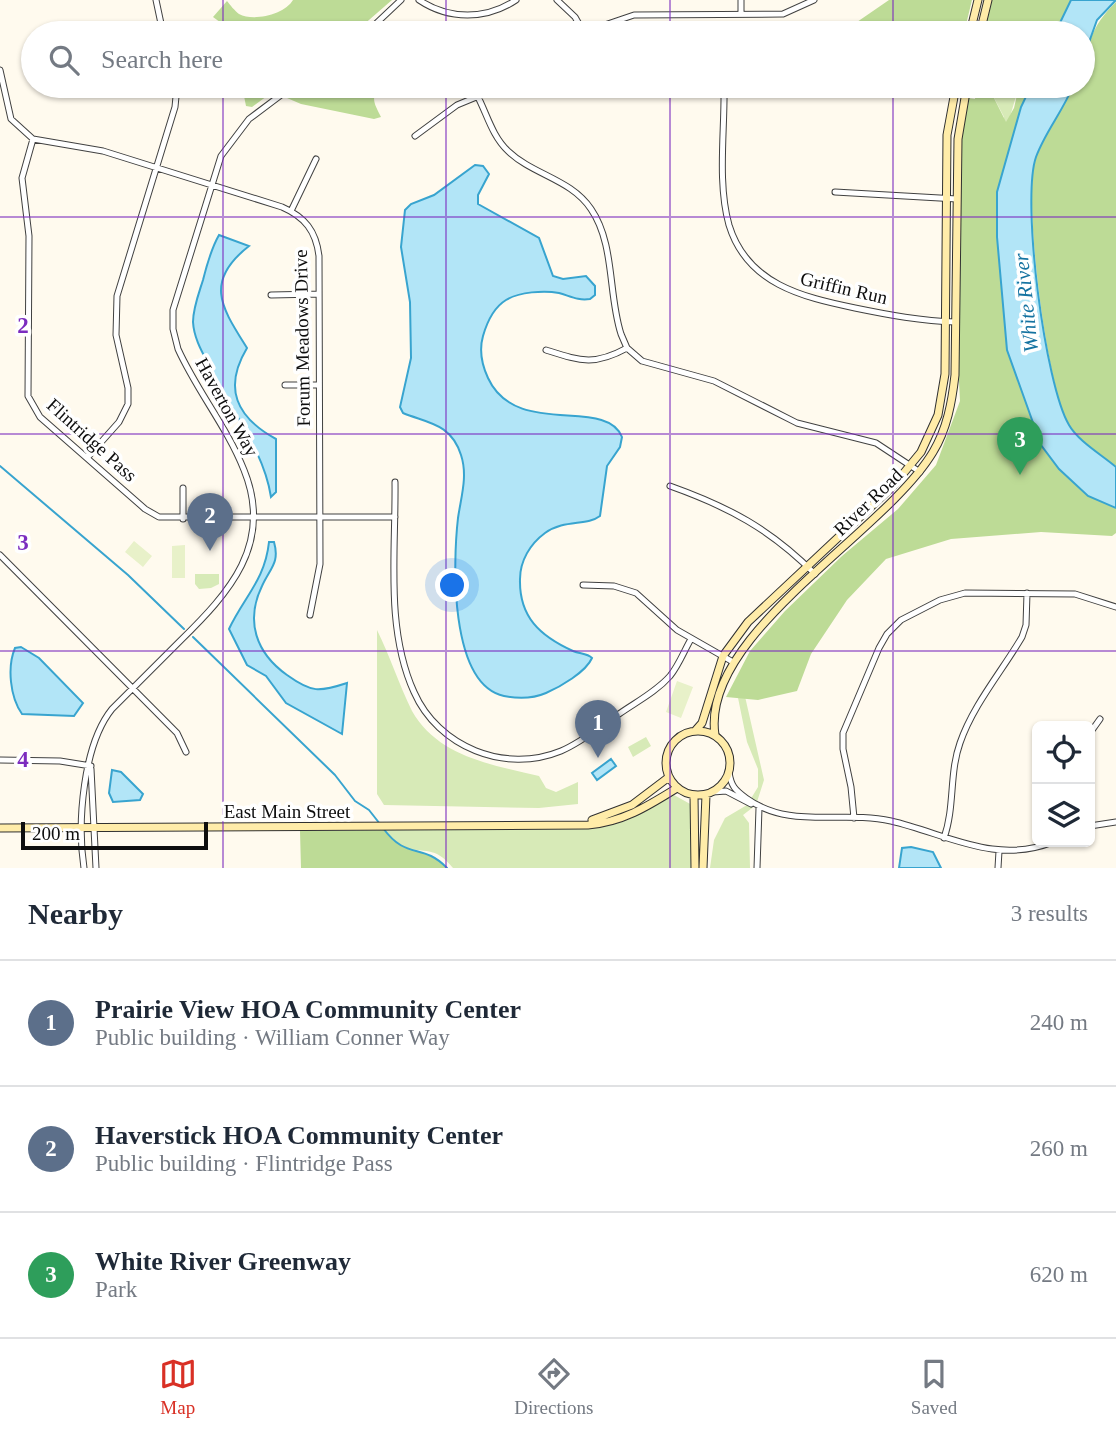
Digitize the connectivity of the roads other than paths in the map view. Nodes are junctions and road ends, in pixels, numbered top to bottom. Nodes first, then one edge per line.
1 (156, 0) edge
2 (401, 0) edge
3 (419, 0) edge
4 (516, 0) edge
5 (557, 0) edge
6 (741, 0) edge
7 (814, 0) edge
8 (978, 0) edge
9 (988, 0) edge
10 (741, 14) junction
11 (160, 21) edge
12 (379, 21) edge
13 (574, 21) edge
14 (617, 21) edge
15 (973, 21) edge
16 (983, 21) edge
17 (0, 70) edge
18 (176, 98) edge
19 (278, 98) edge
20 (471, 98) edge
21 (478, 98) edge
22 (724, 98) edge
23 (953, 98) edge
24 (964, 98) edge
25 (415, 136) dead end
26 (33, 138) junction
27 (316, 159) dead end
28 (156, 167) junction
29 (211, 184) junction
30 (835, 192) dead end
31 (946, 199) junction
32 (957, 199) junction
33 (291, 211) junction
34 (271, 295) dead end
35 (319, 295) junction
36 (945, 321) junction
37 (956, 322) junction
38 (627, 348) junction
39 (546, 350) dead end
40 (285, 385) dead end
41 (319, 385) junction
42 (87, 458) junction
43 (911, 466) junction
44 (920, 472) junction
45 (395, 482) dead end
46 (670, 486) dead end
47 (183, 488) dead end
48 (395, 517) junction
49 (253, 518) junction
50 (320, 518) junction
51 (183, 519) junction
52 (0, 555) edge
53 (807, 566) junction
54 (815, 574) junction
55 (583, 585) dead end
56 (1027, 593) junction
57 (1116, 607) edge
58 (310, 615) dead end
59 (691, 639) junction
60 (723, 656) junction
61 (733, 662) junction
62 (133, 688) junction
63 (1100, 719) dead end
64 (1095, 726) edge
65 (695, 731) junction
66 (715, 735) junction
67 (186, 752) dead end
68 (0, 760) edge
69 (91, 766) junction
70 (729, 772) junction
71 (669, 777) junction
72 (677, 788) junction
73 (709, 793) junction
74 (694, 795) junction
75 (751, 804) junction
76 (759, 808) junction
77 (853, 818) junction
78 (1116, 822) edge
79 (575, 824) junction
80 (1095, 825) edge
81 (81, 827) junction
82 (93, 827) junction
83 (0, 828) edge
84 (944, 838) junction
85 (1036, 847) edge
86 (999, 851) junction
87 (84, 868) edge
88 (96, 868) edge
89 (695, 868) edge
90 (703, 868) edge
91 (757, 868) edge
92 (998, 868) edge

1 - 11 street
2 - 12 street
3 - 4 street
5 - 13 street
6 - 10 street
7 - 10 street
8 - 15 main road
9 - 16 main road
10 - 14 street
17 - 26 street
18 - 28 street
19 - 29 street, Haverton Way
20 - 25 street
21 - 38 street
22 - 36 street, Griffin Run
23 - 31 main road, River Road
24 - 32 main road, River Road
26 - 28 street, Forum Meadows Drive
26 - 42 street, Flintridge Pass
27 - 33 street
28 - 29 street, Forum Meadows Drive
28 - 42 street
29 - 33 street, Forum Meadows Drive
29 - 49 street, Haverton Way
30 - 31 street
31 - 32 street
31 - 36 main road, River Road
32 - 37 main road, River Road
33 - 35 street, Forum Meadows Drive
34 - 35 street
35 - 41 street, Forum Meadows Drive
36 - 37 street, Griffin Run
36 - 43 main road, River Road
37 - 44 main road, River Road
38 - 39 street
38 - 43 street
40 - 41 street
41 - 50 street, Forum Meadows Drive
42 - 51 street, Flintridge Pass
43 - 44 street
43 - 53 main road, River Road
44 - 54 main road, River Road
45 - 48 street
46 - 53 street
47 - 51 street
48 - 50 street, Flintridge Pass
48 - 59 street
49 - 50 street, Flintridge Pass
49 - 51 street, Flintridge Pass
49 - 62 street, Haverton Way
50 - 58 street, Forum Meadows Drive
52 - 62 street
53 - 54 street
53 - 60 main road, River Road
54 - 61 main road, River Road
55 - 59 street
56 - 57 street
56 - 77 street
56 - 84 street
59 - 60 street
60 - 61 street
60 - 65 main road, River Road
61 - 66 main road, River Road
62 - 67 street
62 - 69 street, Haverton Way
63 - 64 street
65 - 66 main road
65 - 71 main road
66 - 70 main road
68 - 69 street
69 - 81 street, Haverton Way
69 - 82 street, Haverton Way
70 - 73 main road
70 - 75 street
71 - 72 main road
71 - 79 main road, East Main Street
72 - 74 main road
72 - 79 main road, East Main Street
73 - 74 main road
73 - 75 street
73 - 90 main road
74 - 89 main road
75 - 76 street
76 - 77 street
76 - 91 street
77 - 84 street
78 - 80 street
79 - 82 main road, East Main Street
81 - 82 main road, East Main Street
81 - 83 main road, East Main Street
81 - 87 street, Haverton Way
82 - 88 street, Haverton Way
84 - 86 street
85 - 86 street
86 - 92 street

